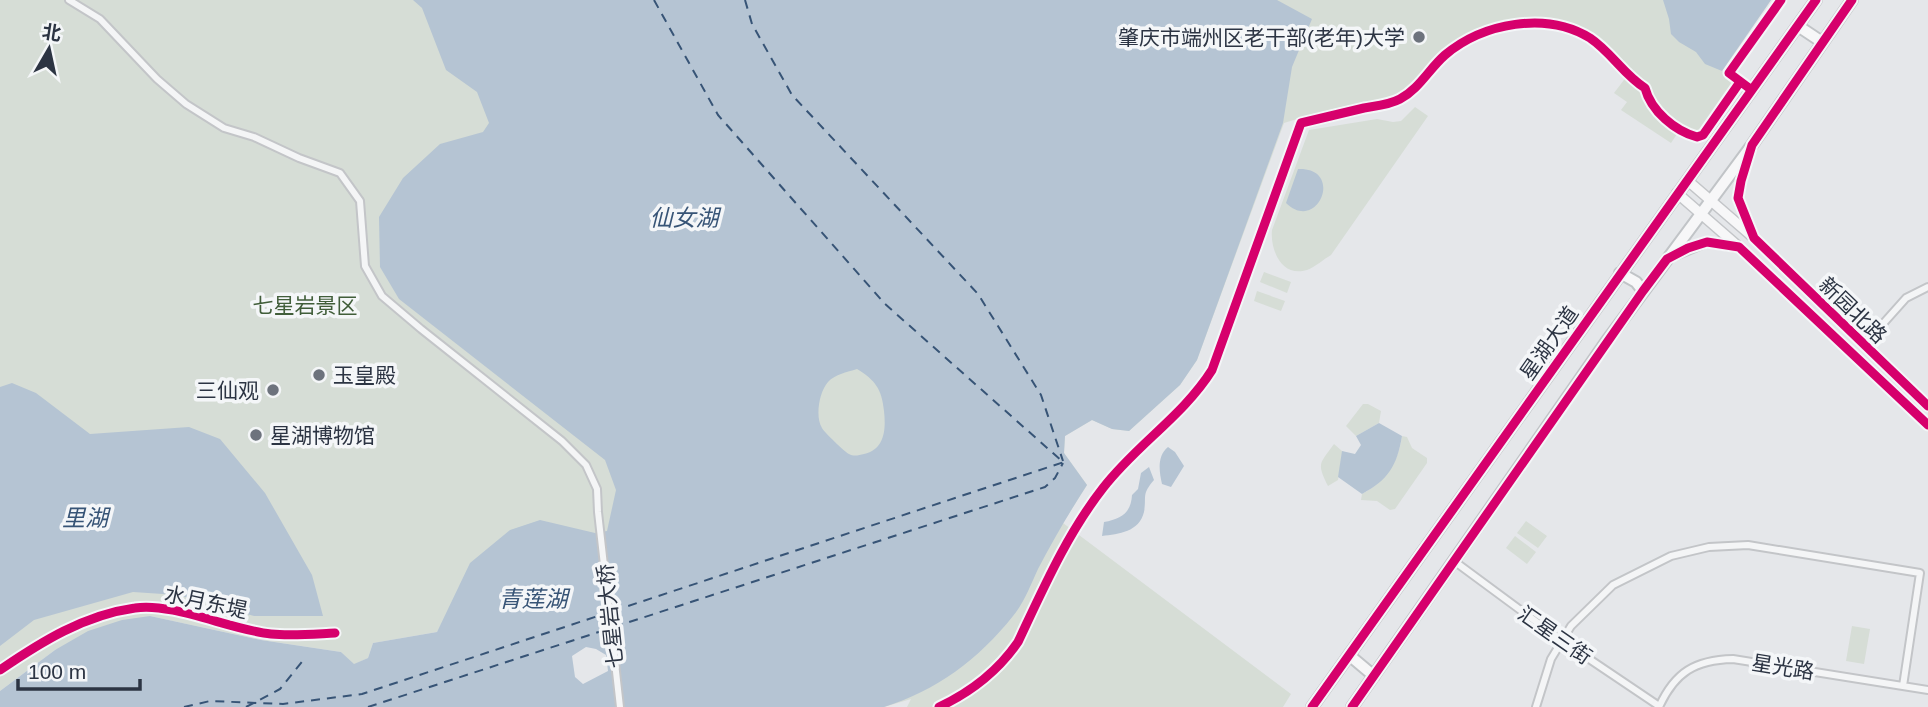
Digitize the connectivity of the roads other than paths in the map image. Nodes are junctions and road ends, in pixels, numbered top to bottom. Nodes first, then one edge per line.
1 (69, 0) edge
2 (1816, 0) edge
3 (1852, 0) edge
4 (1798, 26) junction
5 (1822, 42) junction
6 (1752, 145) junction
7 (1687, 180) junction
8 (1677, 193) junction
9 (1712, 200) junction
10 (1702, 213) junction
11 (1754, 238) junction
12 (1739, 247) junction
13 (1667, 259) junction
14 (1620, 273) junction
15 (1800, 284) junction
16 (1928, 287) edge
17 (1643, 291) junction
18 (1791, 296) junction
19 (1864, 345) junction
20 (1928, 406) edge
21 (1928, 425) edge
22 (1454, 561) junction
23 (1561, 640) junction
24 (1349, 655) junction
25 (1374, 676) junction
26 (1903, 686) junction
27 (1928, 690) edge
28 (1659, 706) edge
29 (620, 707) edge
30 (1312, 707) edge
31 (1352, 707) edge
32 (1536, 707) edge

1 - 29 street, 七星岩大桥
2 - 4 main road, 星湖大道
3 - 5 main road
4 - 5 main road
4 - 7 main road, 星湖大道
5 - 6 main road
6 - 9 main road
6 - 11 main road
7 - 8 main road, 星湖大道
7 - 9 main road, 新园北路
8 - 10 main road, 新园北路
8 - 14 main road, 星湖大道
9 - 10 main road
9 - 11 main road, 新园北路
10 - 12 main road, 新园北路
10 - 13 main road
11 - 15 main road, 新园北路
12 - 13 main road
12 - 18 main road, 新园北路
13 - 17 main road
14 - 17 main road
14 - 24 main road, 星湖大道
15 - 18 main road
15 - 19 main road, 新园北路
16 - 19 street
17 - 22 main road
18 - 21 main road, 新园北路
19 - 20 main road, 新园北路
22 - 23 street, 汇星三街
22 - 25 main road
23 - 26 street
23 - 28 street, 汇星三街
23 - 32 street
24 - 25 main road
24 - 30 main road, 星湖大道
25 - 31 main road
26 - 27 street, 星光路
26 - 28 street, 星光路

